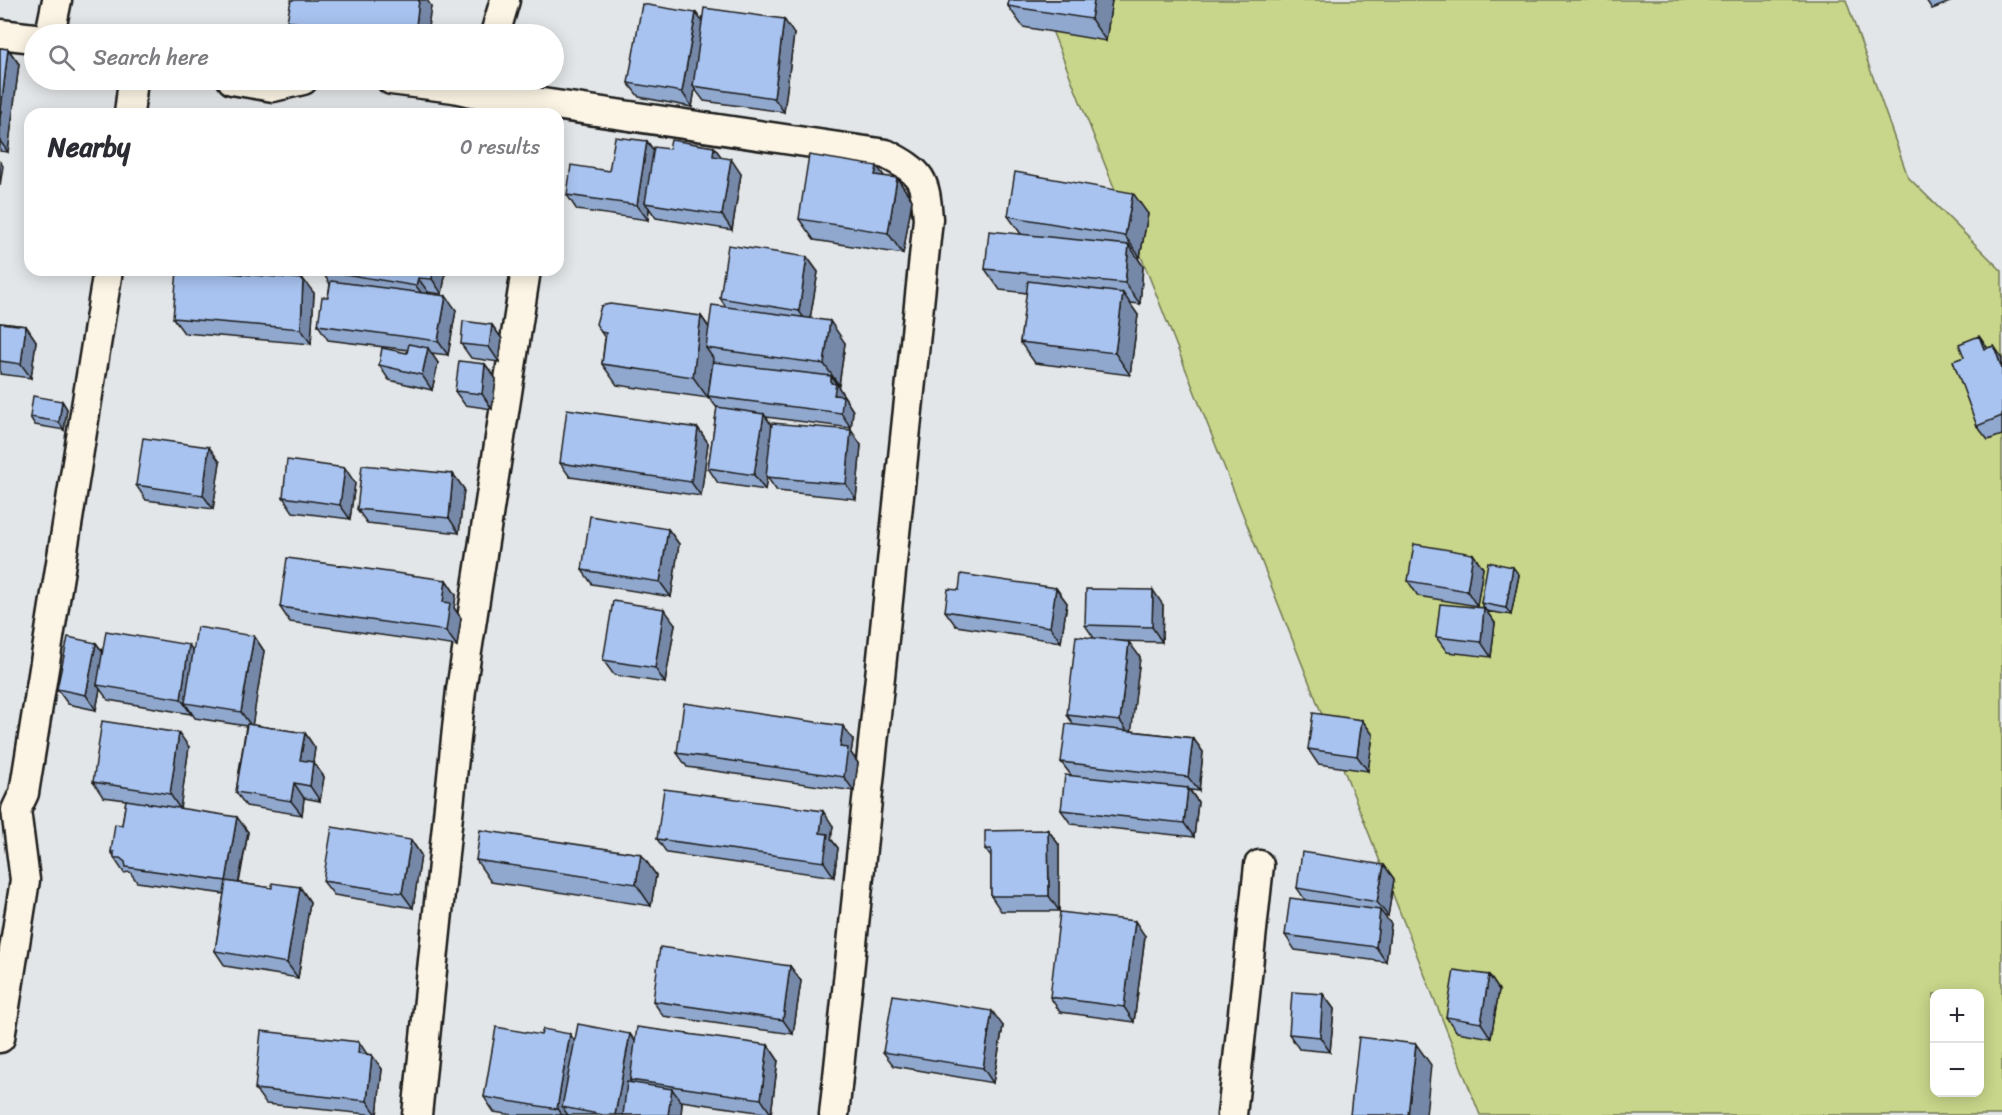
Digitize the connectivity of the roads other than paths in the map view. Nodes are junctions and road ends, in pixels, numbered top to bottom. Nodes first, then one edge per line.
1 (57, 0) edge
2 (505, 0) edge
3 (52, 24) edge
4 (498, 24) edge
5 (0, 34) edge
6 (24, 37) edge
7 (132, 90) edge
8 (492, 90) edge
9 (130, 108) edge
10 (548, 108) edge
11 (564, 111) edge
12 (107, 276) edge
13 (525, 276) edge
14 (8, 809) edge
15 (1259, 865) dead end
16 (0, 1038) edge
17 (417, 1115) edge
18 (834, 1115) edge
19 (1232, 1115) edge

1 - 3 street
2 - 4 street
5 - 6 street
7 - 9 street
8 - 10 street
11 - 18 street
12 - 14 street
13 - 17 street
14 - 16 street
15 - 19 street

